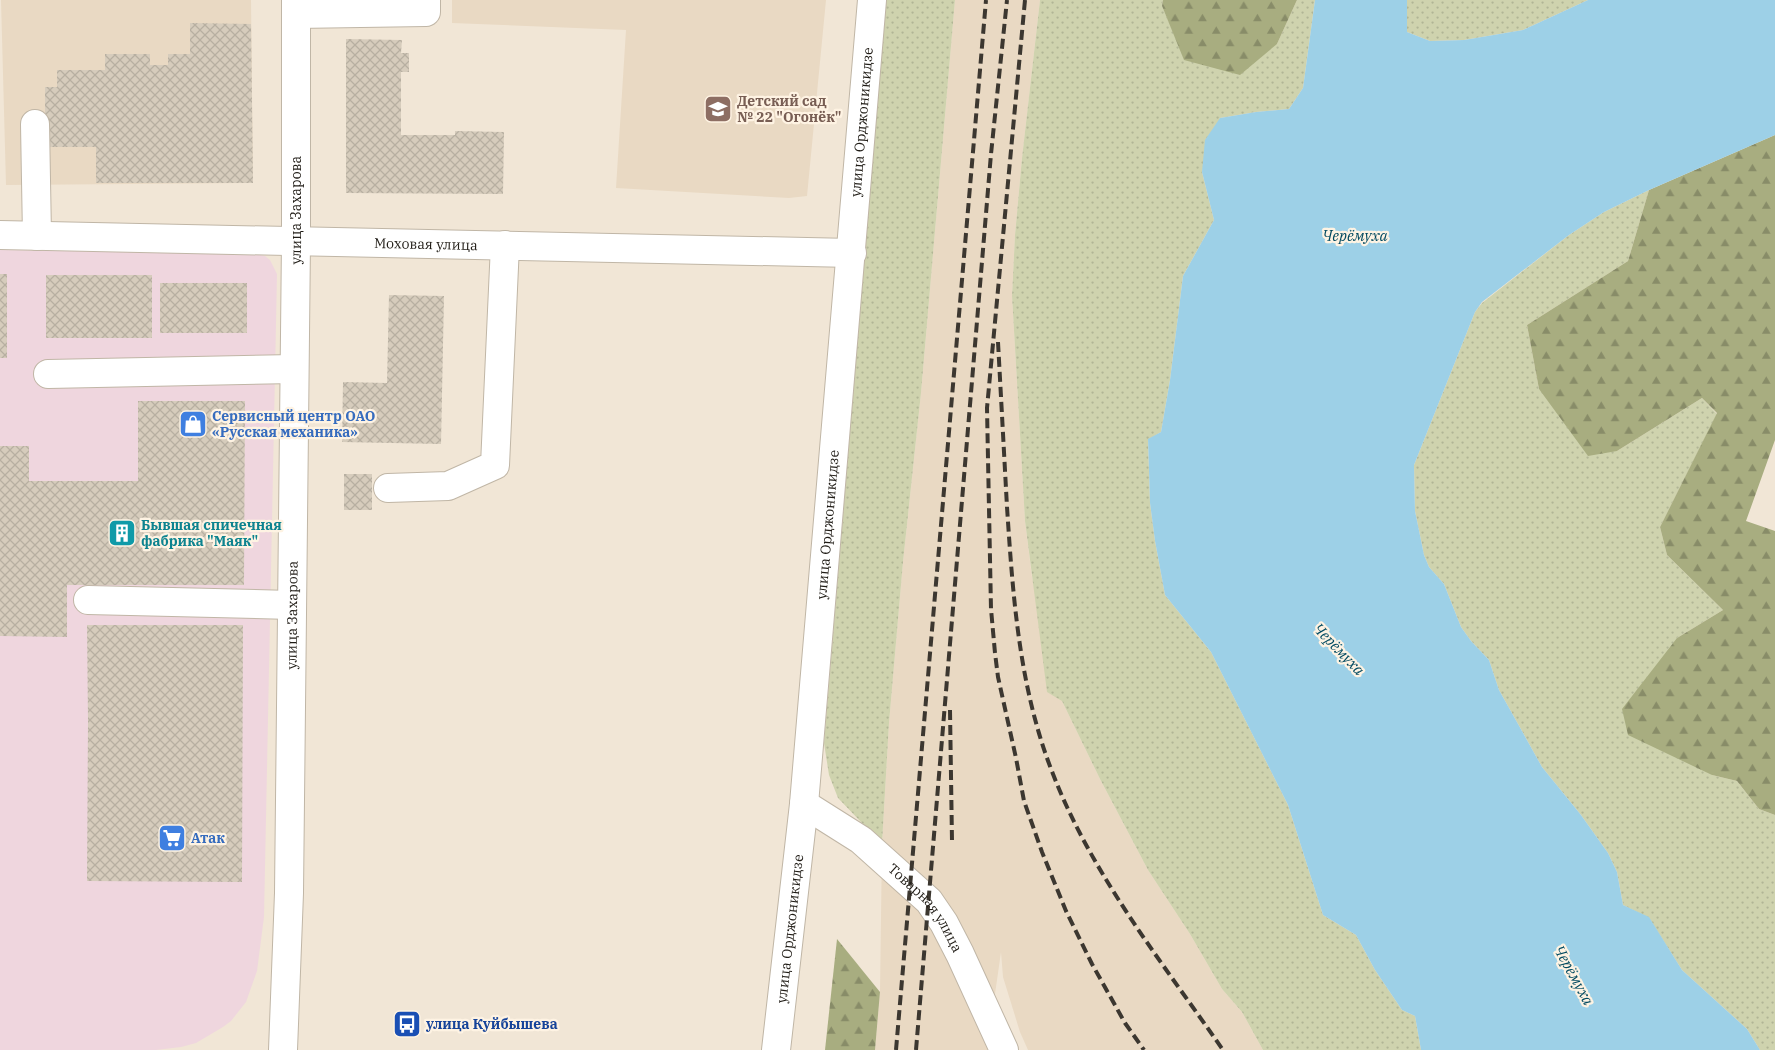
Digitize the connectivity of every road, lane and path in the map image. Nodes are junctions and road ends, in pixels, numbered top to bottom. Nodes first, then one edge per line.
1 (426, 0) edge
2 (872, 0) edge
3 (296, 7) edge
4 (35, 124) dead end
5 (0, 235) edge
6 (37, 236) junction
7 (296, 241) junction
8 (505, 245) junction
9 (852, 253) junction
10 (294, 369) junction
11 (48, 374) dead end
12 (388, 488) dead end
13 (88, 600) dead end
14 (292, 605) junction
15 (804, 804) junction
16 (283, 1050) edge
17 (776, 1050) edge
18 (1004, 1050) edge

1 - 3 street
2 - 9 street, улица Орджоникидзе
3 - 7 street, улица Захарова
4 - 6 street
5 - 6 street, Моховая улица
6 - 7 street, Моховая улица
7 - 8 street, Моховая улица
7 - 10 street, улица Захарова
8 - 9 street, Моховая улица
8 - 12 street
9 - 15 street, улица Орджоникидзе
10 - 11 street
10 - 14 street, улица Захарова
13 - 14 street
14 - 16 street, улица Захарова
15 - 17 street, улица Орджоникидзе
15 - 18 street, Товарная улица

